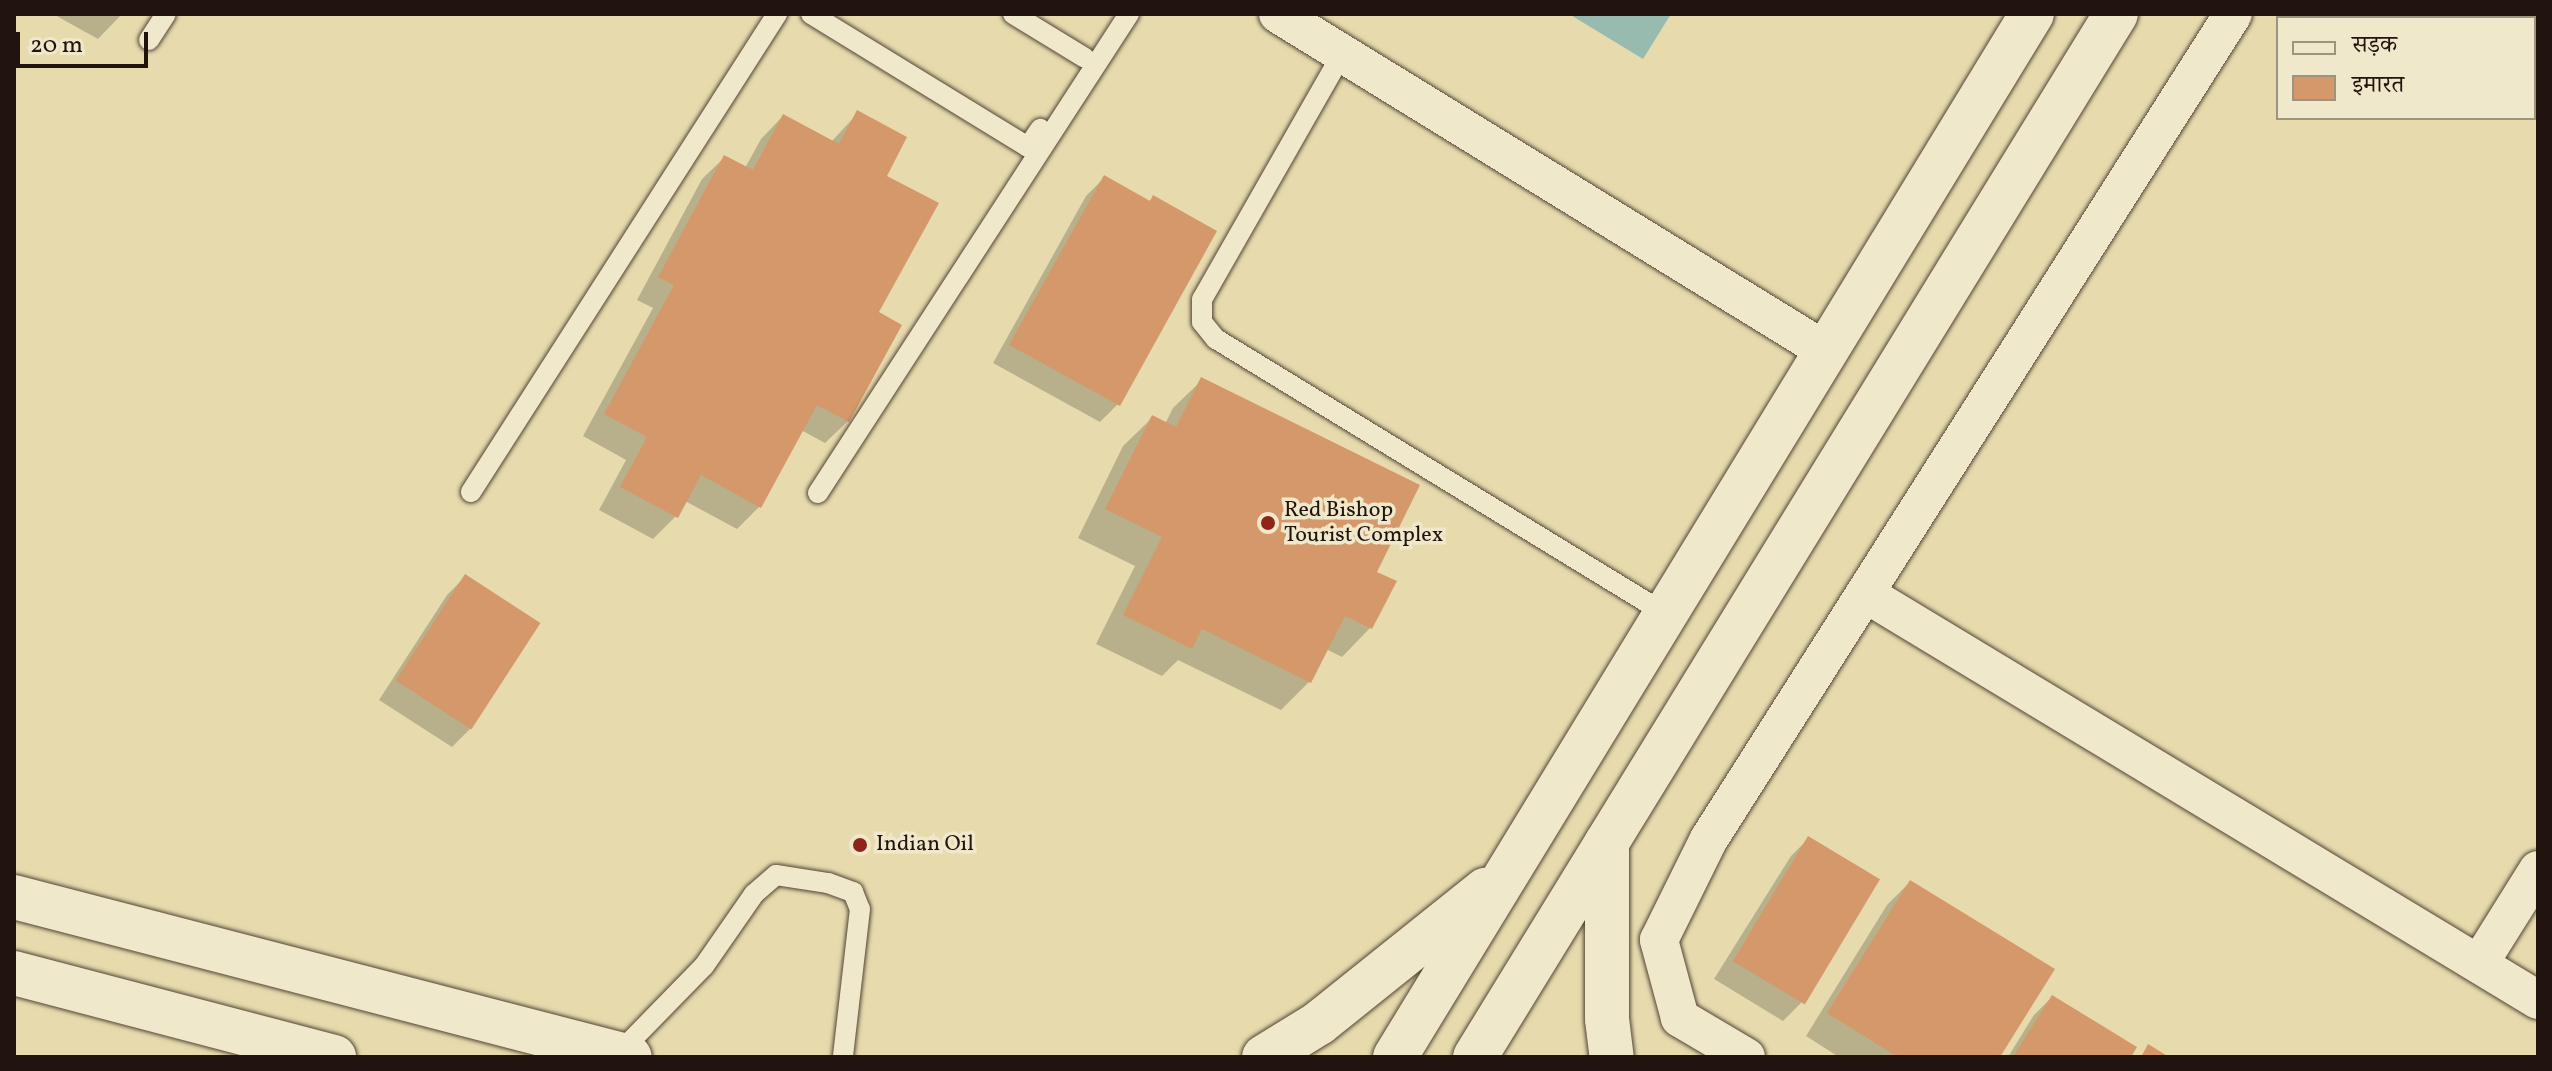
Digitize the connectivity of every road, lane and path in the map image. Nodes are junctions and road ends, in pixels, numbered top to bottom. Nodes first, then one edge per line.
1 (166, 14) edge
2 (777, 14) edge
3 (811, 14) edge
4 (1013, 14) edge
5 (1113, 14) edge
6 (1129, 14) edge
7 (1278, 14) edge
8 (2032, 14) edge
9 (2116, 14) edge
10 (2233, 14) edge
11 (149, 40) dead end
12 (1342, 54) junction
13 (1085, 58) junction
14 (1826, 351) junction
15 (471, 492) dead end
16 (818, 493) dead end
17 (1866, 594) junction
18 (1666, 614) junction
19 (1607, 842) junction
20 (2538, 870) edge
21 (1508, 872) junction
22 (14, 897) edge
23 (2479, 964) junction
24 (14, 973) edge
25 (2538, 1000) edge
26 (624, 1055) edge
27 (334, 1057) edge
28 (843, 1057) edge
29 (1264, 1057) edge
30 (1395, 1057) edge
31 (1475, 1057) edge
32 (1612, 1057) edge
33 (1746, 1057) edge

1 - 11 lane
2 - 15 lane
3 - 13 lane
4 - 13 lane
5 - 13 lane
6 - 16 lane
7 - 12 street
8 - 14 street
9 - 19 street
10 - 17 street
12 - 14 street
12 - 18 lane
14 - 18 street
17 - 23 street
17 - 33 street
18 - 21 street
19 - 31 street
19 - 32 street
20 - 23 street
21 - 29 street
21 - 30 street
22 - 26 street
23 - 25 street
24 - 27 street
26 - 28 lane

